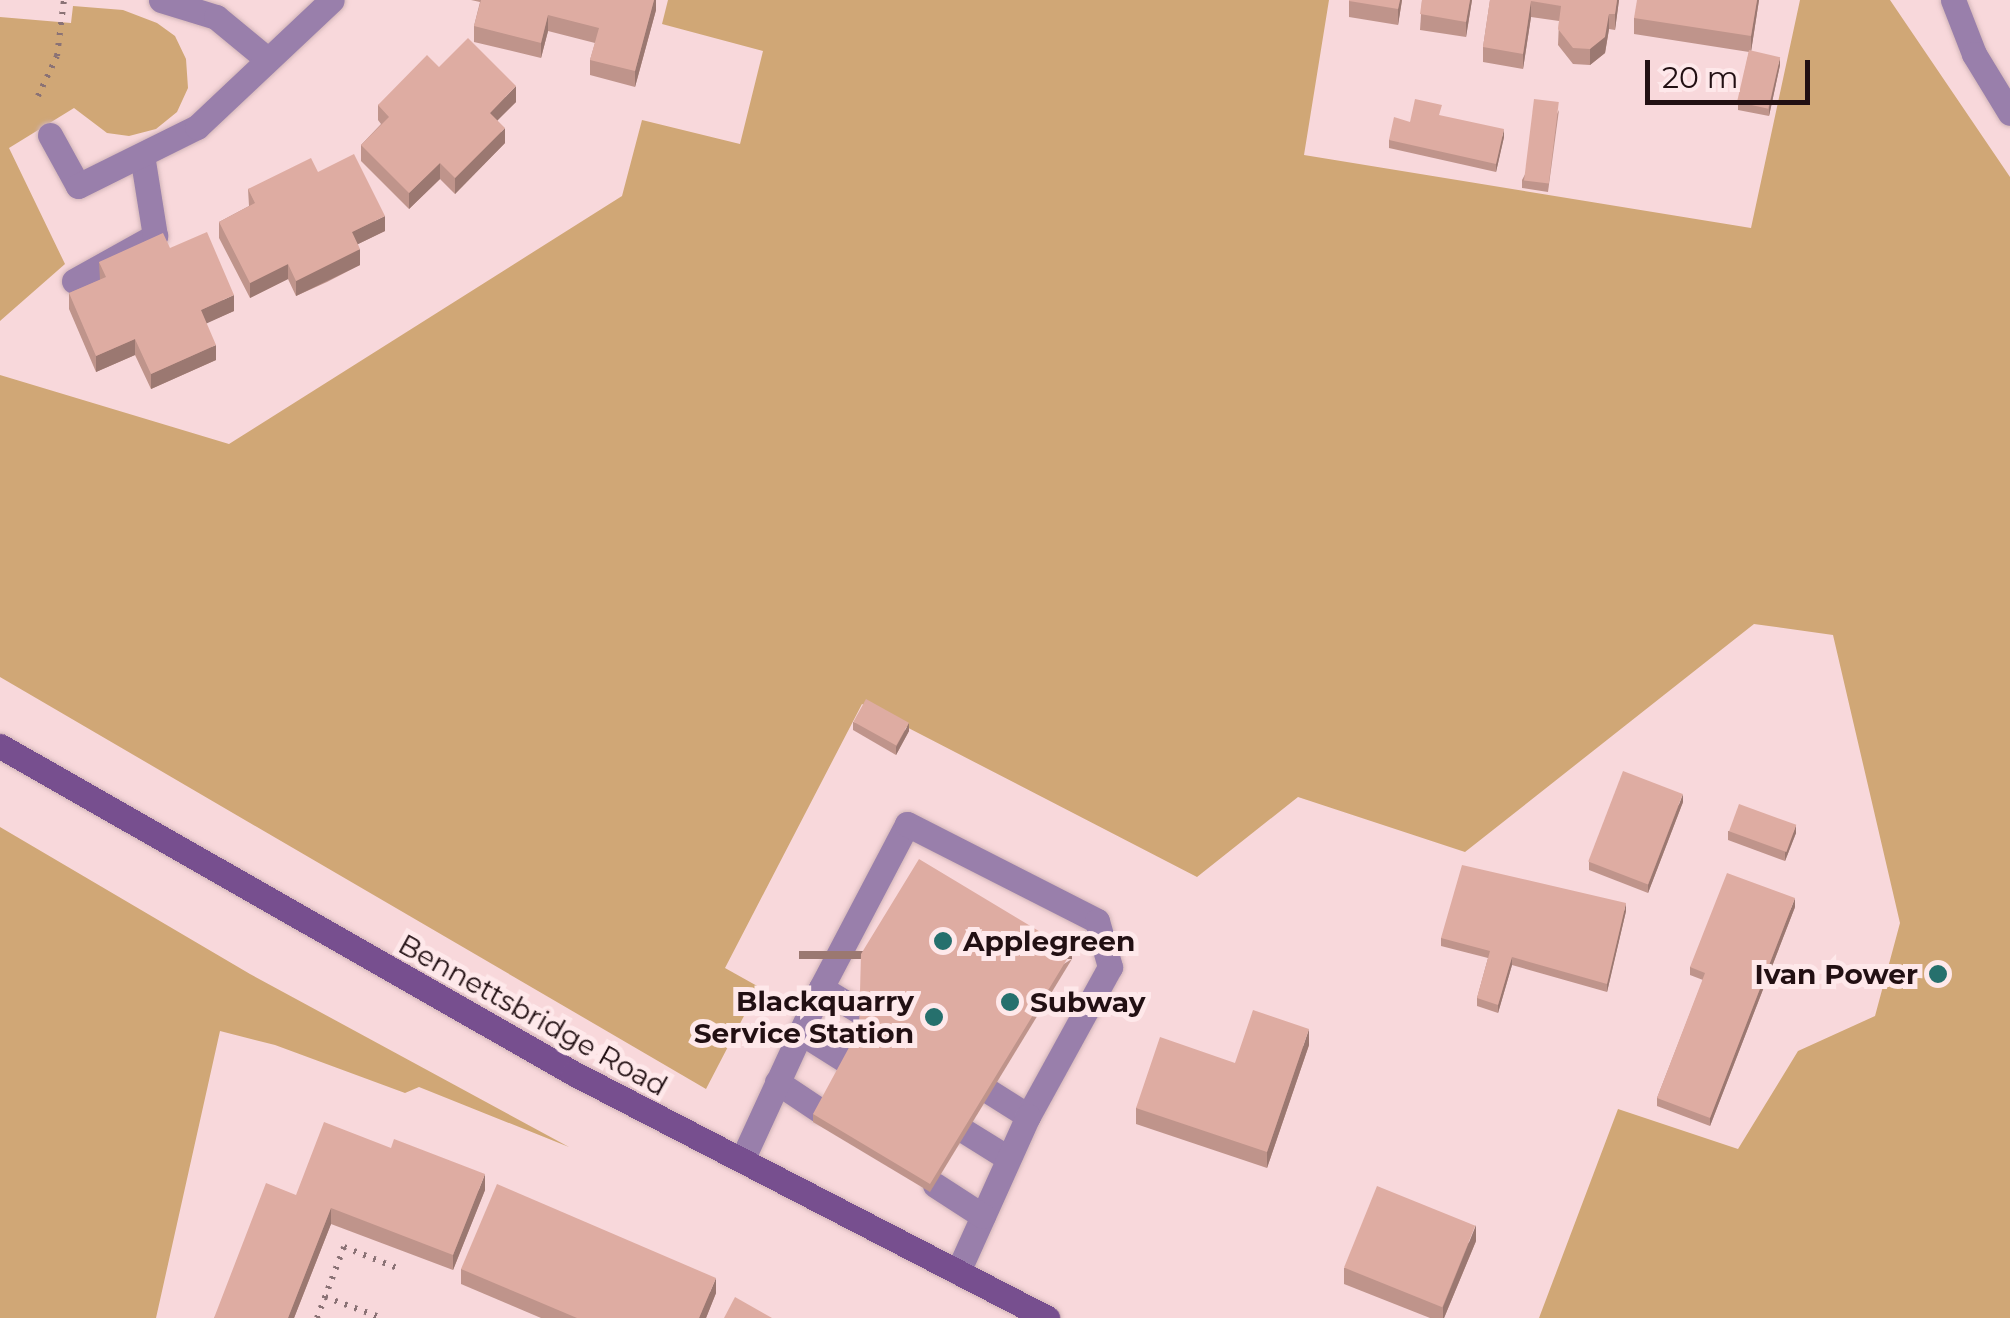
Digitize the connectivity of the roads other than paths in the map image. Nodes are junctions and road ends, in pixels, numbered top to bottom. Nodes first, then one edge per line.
1 (162, 0) edge
2 (332, 0) edge
3 (1953, 0) edge
4 (267, 59) junction
5 (2010, 113) edge
6 (50, 135) dead end
7 (142, 155) junction
8 (74, 281) dead end
9 (0, 746) edge
10 (821, 988) junction
11 (859, 1012) edge
12 (800, 1032) junction
13 (846, 1060) edge
14 (778, 1082) junction
15 (990, 1092) edge
16 (819, 1110) edge
17 (1028, 1116) junction
18 (966, 1132) edge
19 (1008, 1158) junction
20 (742, 1160) junction
21 (934, 1185) edge
22 (983, 1216) junction
23 (958, 1272) junction
24 (1047, 1318) edge

1 - 4 street
2 - 4 street
3 - 5 street
4 - 7 street
6 - 7 street
7 - 8 street
9 - 20 main road, Bennettsbridge Road
10 - 11 street
10 - 12 street
10 - 17 street
12 - 13 street
12 - 14 street
14 - 16 street
14 - 20 street
15 - 17 street
17 - 19 street
18 - 19 street
19 - 22 street
20 - 23 main road, Bennettsbridge Road
21 - 22 street
22 - 23 street
23 - 24 main road, Bennettsbridge Road

